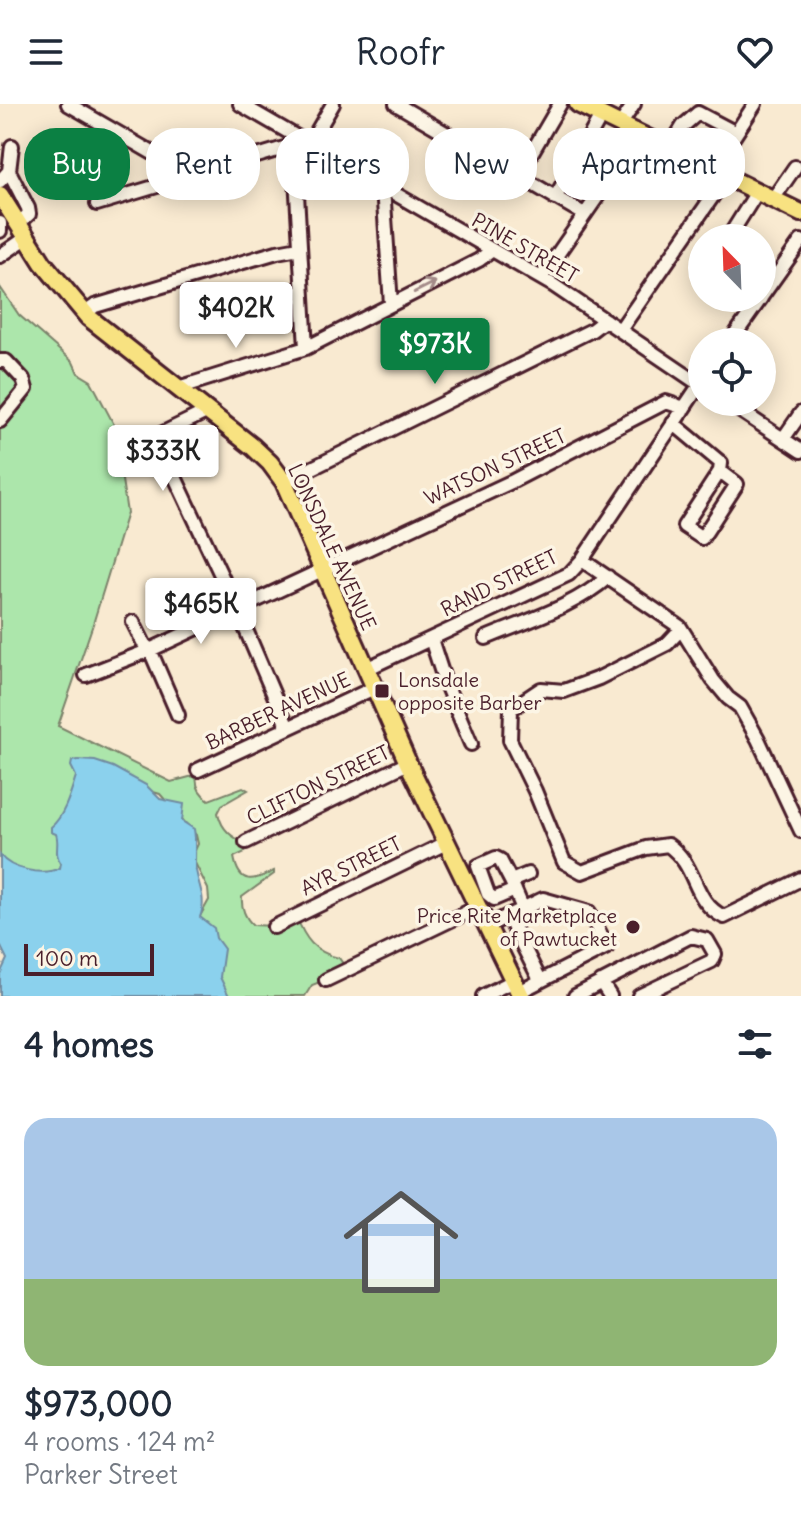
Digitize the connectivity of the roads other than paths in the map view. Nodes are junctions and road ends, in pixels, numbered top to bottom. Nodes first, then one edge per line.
1 (68, 104) edge
2 (240, 104) edge
3 (333, 104) edge
4 (396, 104) edge
5 (560, 104) edge
6 (578, 104) edge
7 (634, 104) edge
8 (755, 104) edge
9 (601, 116) junction
10 (620, 125) junction
11 (280, 128) edge
12 (319, 128) edge
13 (437, 128) edge
14 (594, 128) edge
15 (626, 128) edge
16 (682, 128) edge
17 (726, 128) edge
18 (739, 128) edge
19 (537, 143) edge
20 (12, 146) dead end
21 (146, 149) edge
22 (795, 167) dead end
23 (4, 176) edge
24 (745, 186) edge
25 (146, 189) edge
26 (0, 195) edge
27 (765, 196) junction
28 (297, 200) edge
29 (384, 200) edge
30 (404, 200) edge
31 (559, 200) edge
32 (594, 200) edge
33 (702, 200) edge
34 (97, 204) dead end
35 (801, 213) edge
36 (584, 214) junction
37 (0, 223) edge
38 (739, 224) edge
39 (0, 231) edge
40 (22, 231) junction
41 (801, 241) edge
42 (299, 248) junction
43 (491, 251) junction
44 (0, 256) edge
45 (776, 276) edge
46 (541, 278) junction
47 (391, 304) junction
48 (85, 313) junction
49 (605, 320) junction
50 (620, 330) junction
51 (306, 348) junction
52 (0, 361) edge
53 (688, 375) edge
54 (178, 388) junction
55 (688, 402) edge
56 (684, 408) junction
57 (208, 411) junction
58 (801, 413) edge
59 (748, 416) edge
60 (0, 421) edge
61 (673, 423) junction
62 (783, 439) junction
63 (801, 451) edge
64 (720, 471) junction
65 (284, 482) junction
66 (582, 560) junction
67 (322, 571) junction
68 (608, 577) junction
69 (237, 609) junction
70 (133, 622) dead end
71 (681, 629) junction
72 (486, 638) dead end
73 (431, 639) junction
74 (150, 650) junction
75 (366, 669) junction
76 (86, 675) dead end
77 (374, 688) junction
78 (178, 715) dead end
79 (288, 728) junction
80 (471, 744) dead end
81 (408, 763) junction
82 (198, 770) dead end
83 (801, 831) edge
84 (246, 842) dead end
85 (446, 843) junction
86 (528, 874) dead end
87 (801, 879) edge
88 (513, 886) junction
89 (478, 907) junction
90 (523, 909) junction
91 (508, 916) junction
92 (487, 926) junction
93 (274, 927) dead end
94 (326, 980) dead end
95 (540, 980) junction
96 (672, 980) junction
97 (601, 982) junction
98 (518, 990) edge
99 (483, 996) edge
100 (575, 996) edge
101 (610, 996) edge
102 (639, 996) edge
103 (672, 996) edge

1 - 21 street
2 - 11 street, PINE STREET
3 - 12 street
4 - 13 street
5 - 19 street
6 - 9 main road
7 - 10 street
8 - 18 street
9 - 10 main road
9 - 14 street
10 - 15 main road
16 - 17 street
20 - 23 street
22 - 27 street
23 - 40 street
24 - 27 main road
25 - 34 street
26 - 40 main road, LONSDALE AVENUE
27 - 35 main road
27 - 38 street
28 - 42 street
29 - 47 street
30 - 43 street, PINE STREET
31 - 36 street
32 - 36 street
33 - 50 street
36 - 46 street
37 - 39 street
40 - 44 street
40 - 48 main road, LONSDALE AVENUE
41 - 45 street
42 - 48 street
42 - 51 street
43 - 46 street, PINE STREET
47 -> 43 street
46 - 49 street, PINE STREET
47 - 51 street
48 - 54 main road, LONSDALE AVENUE
49 - 50 street, PINE STREET
49 - 65 street
50 - 53 street, PINE STREET
51 - 54 street
52 - 60 street
54 - 57 main road, LONSDALE AVENUE
55 - 56 street, RAND STREET
56 - 61 street, RAND STREET
56 - 67 street, WATSON STREET
57 - 65 main road, LONSDALE AVENUE
57 - 69 street
58 - 62 street
59 - 62 street
61 - 64 street
61 - 66 street, RAND STREET
62 - 63 street
64 - 64 street
65 - 67 main road, LONSDALE AVENUE
66 - 68 street
66 - 73 street, RAND STREET
67 - 69 street, WATSON STREET
67 - 75 main road, LONSDALE AVENUE
68 - 71 street
68 - 72 street
69 - 74 street, WATSON STREET
69 - 79 street
70 - 74 street
71 - 83 street
71 - 87 street
73 - 75 street, RAND STREET
73 - 80 street
74 - 76 street, WATSON STREET
74 - 78 street
75 - 77 main road, LONSDALE AVENUE
77 - 79 street, BARBER AVENUE
77 - 81 main road, LONSDALE AVENUE
79 - 82 street, BARBER AVENUE
81 - 84 street, CLIFTON STREET
81 - 85 main road, LONSDALE AVENUE
85 - 89 main road, LONSDALE AVENUE
85 - 93 street, AYR STREET
86 - 88 street
88 - 88 street
88 - 90 street
89 - 92 main road, LONSDALE AVENUE
89 - 94 street
90 - 91 street
90 - 95 street
91 - 92 street
91 - 95 street
92 - 98 main road, LONSDALE AVENUE
95 - 98 street
96 - 97 street
96 - 102 street
96 - 103 street
97 - 100 street
97 - 101 street
98 - 99 street

